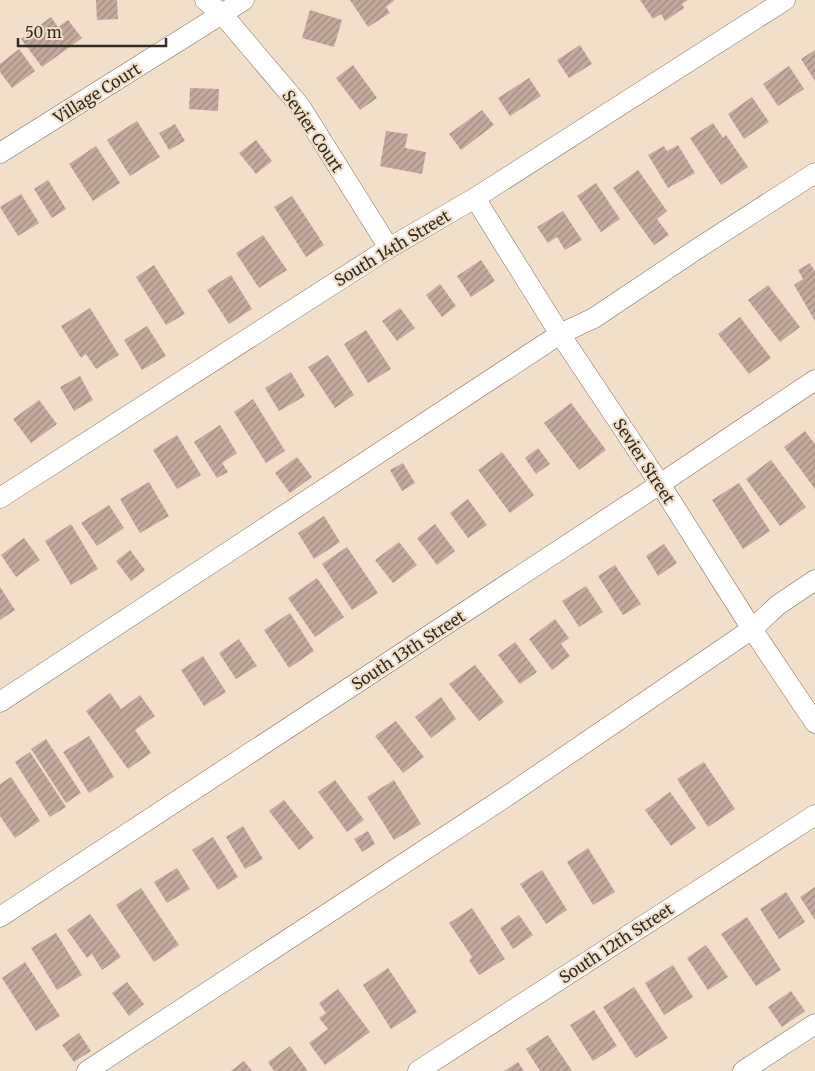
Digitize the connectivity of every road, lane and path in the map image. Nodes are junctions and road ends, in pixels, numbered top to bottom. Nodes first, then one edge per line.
1 (205, 0) edge
2 (244, 0) edge
3 (785, 0) edge
4 (223, 15) junction
5 (0, 153) edge
6 (815, 173) edge
7 (475, 198) junction
8 (389, 248) junction
9 (560, 334) junction
10 (815, 380) edge
11 (660, 484) junction
12 (0, 498) edge
13 (815, 580) edge
14 (752, 629) junction
15 (0, 702) edge
16 (815, 722) edge
17 (815, 815) edge
18 (0, 917) edge
19 (815, 1024) edge
20 (87, 1071) edge
21 (418, 1071) edge
22 (743, 1071) edge

1 - 4 street, Sevier Court
2 - 4 street, Village Court
3 - 7 street, South 14th Street
4 - 5 street, Village Court
4 - 8 street, Sevier Court
6 - 9 street
7 - 8 street, South 14th Street
7 - 9 street, Sevier Street
8 - 12 street, South 14th Street
9 - 11 street, Sevier Street
9 - 15 street
10 - 11 street, South 13th Street
11 - 14 street, Sevier Street
11 - 18 street, South 13th Street
13 - 14 street
14 - 16 street, Sevier Street
14 - 20 street
17 - 21 street, South 12th Street
19 - 22 street

